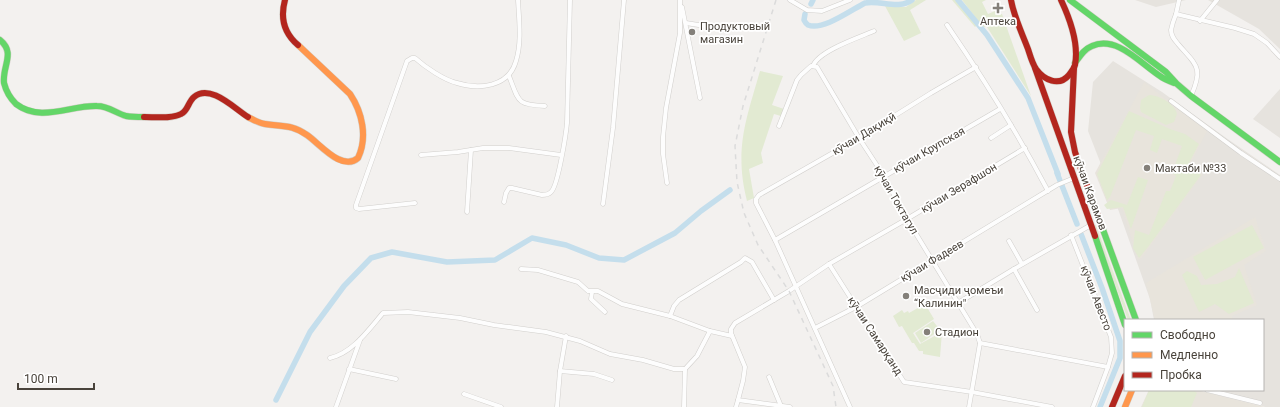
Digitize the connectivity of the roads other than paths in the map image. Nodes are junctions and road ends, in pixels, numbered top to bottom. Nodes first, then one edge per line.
1 (285, 0) edge
2 (518, 0) edge
3 (570, 0) edge
4 (624, 0) edge
5 (790, 0) edge
6 (850, 0) edge
7 (1061, 0) edge
8 (1070, 0) edge
9 (1179, 0) edge
10 (1217, 0) edge
11 (680, 1) edge
12 (1011, 2) edge
13 (1176, 14) junction
14 (1200, 21) junction
15 (686, 23) junction
16 (947, 25) dead end
17 (711, 27) dead end
18 (874, 31) dead end
19 (0, 40) edge
20 (1280, 57) edge
21 (1075, 65) junction
22 (813, 66) junction
23 (976, 67) junction
24 (1035, 68) junction
25 (509, 76) junction
26 (1177, 84) junction
27 (1191, 96) junction
28 (700, 98) dead end
29 (1171, 101) dead end
30 (545, 106) dead end
31 (1000, 109) junction
32 (1011, 125) junction
33 (780, 126) dead end
34 (859, 138) junction
35 (991, 138) dead end
36 (1025, 148) junction
37 (471, 150) junction
38 (420, 155) dead end
39 (561, 155) junction
40 (1280, 162) edge
41 (884, 176) junction
42 (1074, 178) junction
43 (1280, 179) edge
44 (668, 183) dead end
45 (1048, 192) junction
46 (504, 202) dead end
47 (415, 203) dead end
48 (603, 204) dead end
49 (467, 212) dead end
50 (907, 219) junction
51 (1091, 225) junction
52 (1071, 235) junction
53 (775, 240) junction
54 (1009, 241) dead end
55 (932, 261) junction
56 (829, 264) junction
57 (1022, 264) junction
58 (521, 269) dead end
59 (1014, 269) junction
60 (795, 287) junction
61 (592, 292) junction
62 (774, 300) junction
63 (958, 304) junction
64 (856, 307) junction
65 (1037, 310) dead end
66 (605, 312) dead end
67 (670, 316) junction
68 (1136, 319) edge
69 (1124, 322) edge
70 (815, 328) junction
71 (710, 331) junction
72 (566, 336) junction
73 (732, 336) junction
74 (360, 340) junction
75 (980, 343) junction
76 (330, 358) dead end
77 (1108, 367) junction
78 (349, 369) junction
79 (685, 369) junction
80 (560, 371) junction
81 (769, 377) dead end
82 (1124, 378) edge
83 (396, 379) dead end
84 (612, 380) dead end
85 (1132, 391) edge
86 (1211, 391) edge
87 (972, 392) junction
88 (464, 394) dead end
89 (738, 400) junction
90 (1260, 403) dead end
91 (336, 407) edge
92 (501, 407) edge
93 (557, 407) edge
94 (684, 407) edge
95 (736, 407) edge
96 (786, 407) edge
97 (850, 407) edge
98 (969, 407) edge
99 (1052, 407) edge
100 (1093, 407) edge
101 (1112, 407) edge
102 (1125, 407) edge

1 - 19 main road
2 - 25 street
3 - 39 street
4 - 48 street
5 - 6 street
7 - 21 main road, кӯчаи Карамов
8 - 26 main road
9 - 13 street
10 - 14 street
11 - 15 street
11 - 44 street
12 - 24 main road, кӯчаи Карамов
13 - 14 street
13 - 27 street
14 - 20 street
15 - 17 street
15 - 28 street
16 - 23 street
18 - 22 street
21 - 24 main road, кӯчаи Карамов
21 - 26 main road
21 - 68 main road, кӯчаи Карамов
22 - 33 street
22 - 34 street, кӯчаи Токтагул
23 - 31 street
23 - 34 street, кӯчаи Дақиқӣ
24 - 42 main road, кӯчаи Карамов
25 - 30 street
25 - 47 street
26 - 27 main road
27 - 40 main road
29 - 43 street
31 - 32 street
31 - 41 street, кӯчаи Крупская
32 - 35 street
32 - 36 street
34 - 41 street, кӯчаи Токтагул
34 - 53 street, кӯчаи Дақиқӣ
36 - 45 street
36 - 50 street, кӯчаи Зерафшон
37 - 38 street
37 - 39 street
37 - 49 street
39 - 46 street
41 - 50 street, кӯчаи Токтагул
41 - 53 street, кӯчаи Крупская
42 - 45 street, кӯчаи Фадеев
42 - 51 main road, кӯчаи Карамов
45 - 55 street, кӯчаи Фадеев
50 - 55 street, кӯчаи Токтагул
50 - 56 street, кӯчаи Зерафшон
51 - 52 street
51 - 69 main road, кӯчаи Карамов
52 - 57 street
52 - 77 street, кӯчаи Авесто
53 - 60 street
54 - 57 street
55 - 63 street, кӯчаи Токтагул
55 - 64 street, кӯчаи Фадеев
56 - 60 street
56 - 64 street, кӯчаи Самарқанд
57 - 59 street
58 - 61 street
59 - 63 street
59 - 65 street
60 - 62 street
60 - 70 street
61 - 66 street
61 - 67 street
62 - 67 street
62 - 73 street
63 - 75 street, кӯчаи Токтагул
64 - 70 street, кӯчаи Фадеев
64 - 87 street, кӯчаи Самарқанд
67 - 71 street
70 - 97 street
71 - 73 street
71 - 79 street
72 - 74 street
72 - 79 street
72 - 80 street
73 - 89 street
74 - 76 street
74 - 78 street
75 - 77 street
75 - 87 street
77 - 100 street, кӯчаи Авесто
78 - 83 street
78 - 91 street
79 - 94 street
80 - 84 street
80 - 93 street
81 - 96 street
82 - 101 main road
85 - 102 main road
86 - 90 street
87 - 98 street
87 - 99 street, кӯчаи Самарқанд
88 - 92 street
89 - 95 street
89 - 96 street

